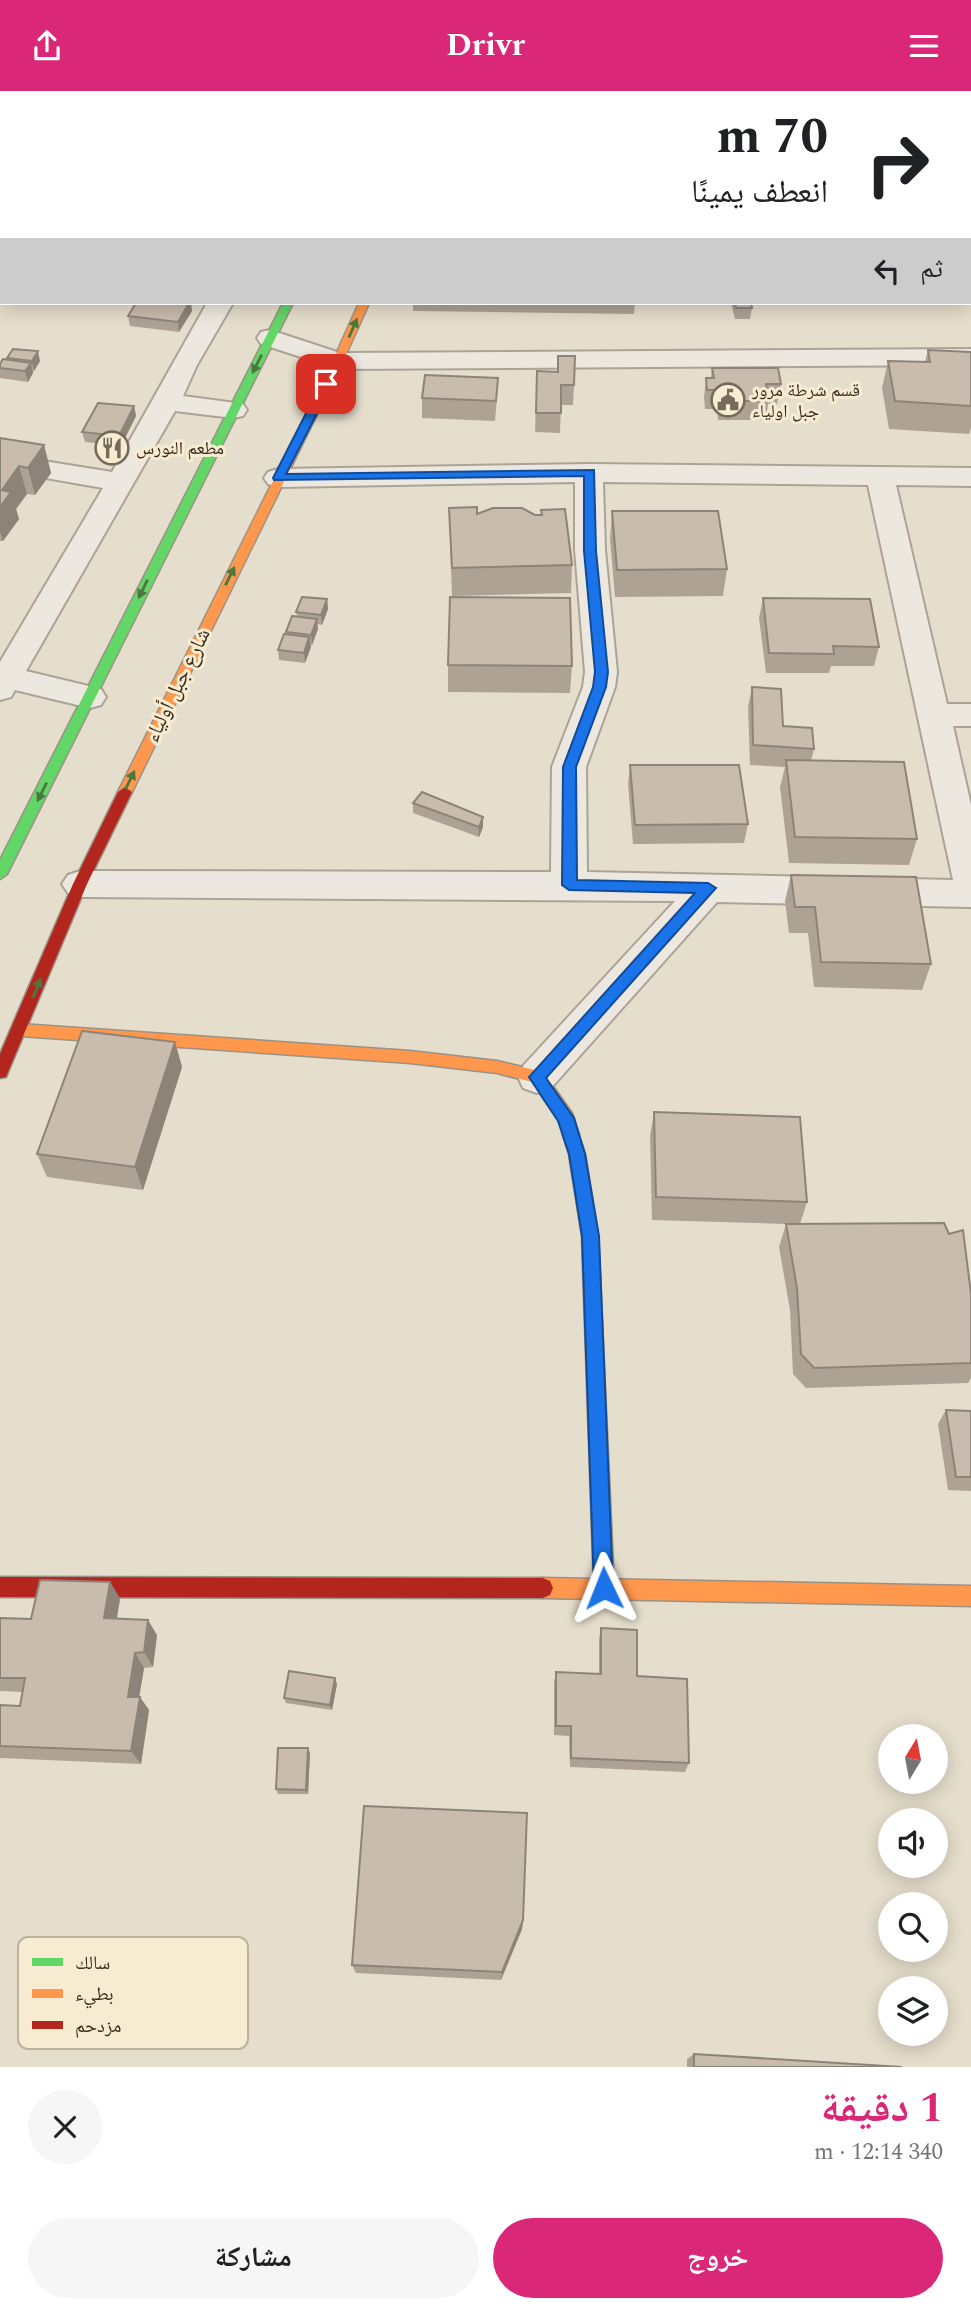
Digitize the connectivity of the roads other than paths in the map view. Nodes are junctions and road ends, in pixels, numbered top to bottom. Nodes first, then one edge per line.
1 (219, 305) edge
2 (287, 305) edge
3 (363, 305) edge
4 (270, 338) junction
5 (971, 357) edge
6 (338, 361) junction
7 (167, 402) junction
8 (233, 410) junction
9 (0, 462) edge
10 (589, 473) junction
11 (880, 476) junction
12 (971, 477) edge
13 (278, 478) junction
14 (120, 482) junction
15 (2, 681) edge
16 (90, 697) junction
17 (934, 715) junction
18 (971, 715) edge
19 (0, 874) edge
20 (971, 881) edge
21 (80, 884) junction
22 (569, 885) junction
23 (708, 888) junction
24 (971, 894) edge
25 (20, 1030) junction
26 (0, 1073) edge
27 (537, 1077) junction
28 (0, 1587) edge
29 (604, 1588) junction
30 (971, 1596) edge

1 - 7 street
2 - 4 main road
6 -> 3 main road, شارع جبل أولياء
4 - 6 street
4 -> 8 main road
5 - 6 street
6 - 13 main road, شارع جبل أولياء
7 - 8 street
7 - 14 street
8 -> 16 main road
9 - 14 street
10 - 11 street
10 - 13 street
10 - 22 street
11 - 12 street
11 - 17 street
21 -> 13 main road, شارع جبل أولياء
14 - 15 street
15 - 16 street
16 -> 19 main road
17 - 18 street
17 - 20 street
21 - 22 street
25 -> 21 main road, شارع جبل أولياء
22 - 23 street
23 - 24 street
23 - 27 street
25 - 26 main road, شارع جبل أولياء
25 - 27 main road
27 - 29 main road
28 - 29 main road
29 - 30 main road

